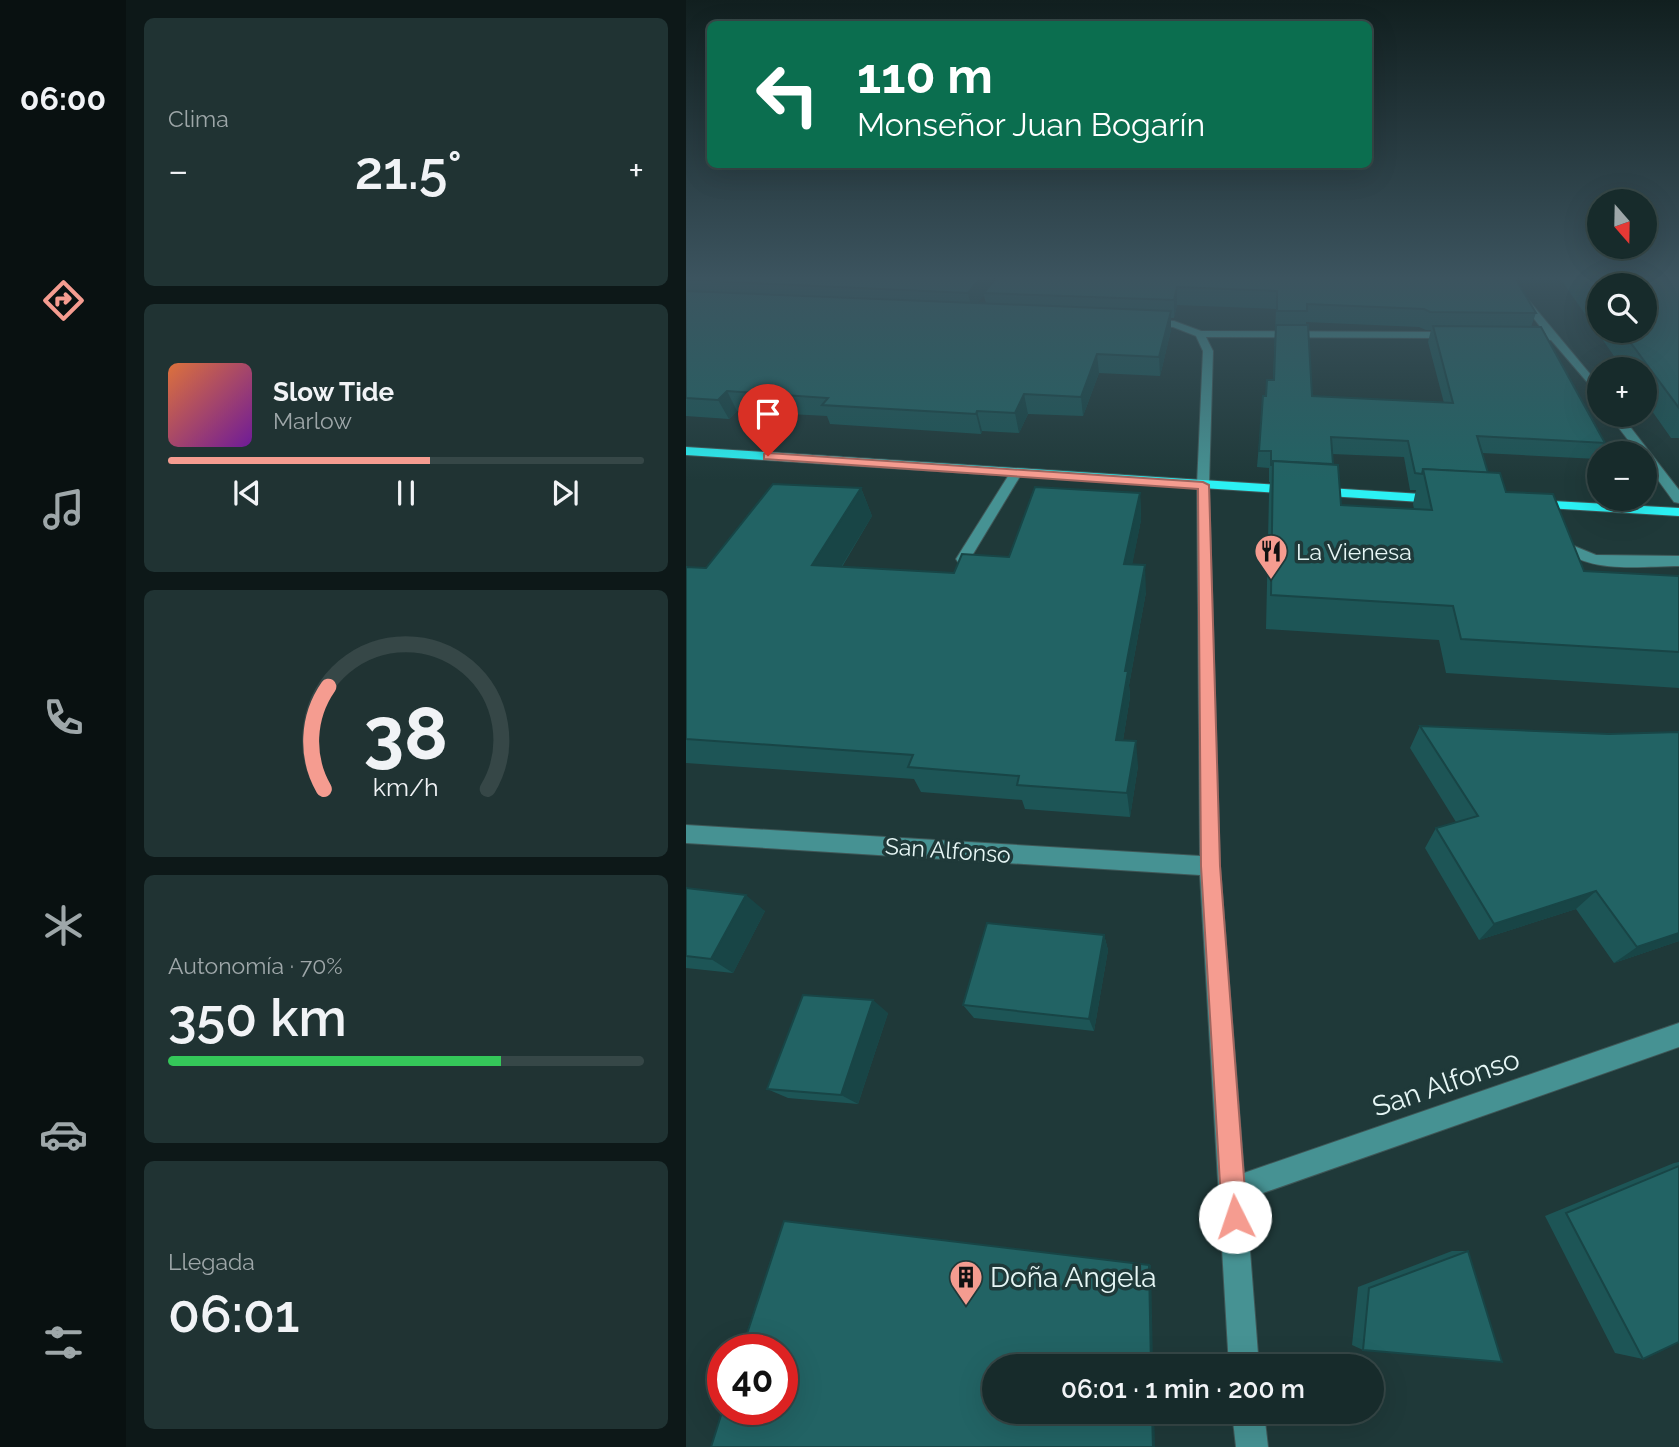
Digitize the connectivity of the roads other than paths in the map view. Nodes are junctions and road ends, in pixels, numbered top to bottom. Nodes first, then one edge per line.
1 (1205, 346) edge
2 (1563, 346) edge
3 (1587, 377) edge
4 (1624, 427) edge
5 (1635, 441) edge
6 (686, 451) edge
7 (1657, 470) edge
8 (1016, 473) junction
9 (1203, 485) junction
10 (1451, 499) edge
11 (1679, 499) edge
12 (1519, 503) edge
13 (1547, 505) junction
14 (1679, 512) edge
15 (963, 559) edge
16 (1679, 561) edge
17 (686, 834) edge
18 (1210, 866) junction
19 (1679, 1035) edge
20 (1233, 1190) junction
21 (1243, 1354) edge
22 (1249, 1424) edge
23 (1252, 1447) edge

1 - 9 street
2 - 3 street
4 - 5 street
6 - 8 main road
7 - 11 street
8 - 9 main road
8 - 15 street
9 - 10 main road
9 - 18 street
12 - 13 main road
13 - 14 main road
13 - 16 street
17 - 18 street, San Alfonso
18 - 20 street
19 - 20 street, San Alfonso
20 - 21 street
22 - 23 street

